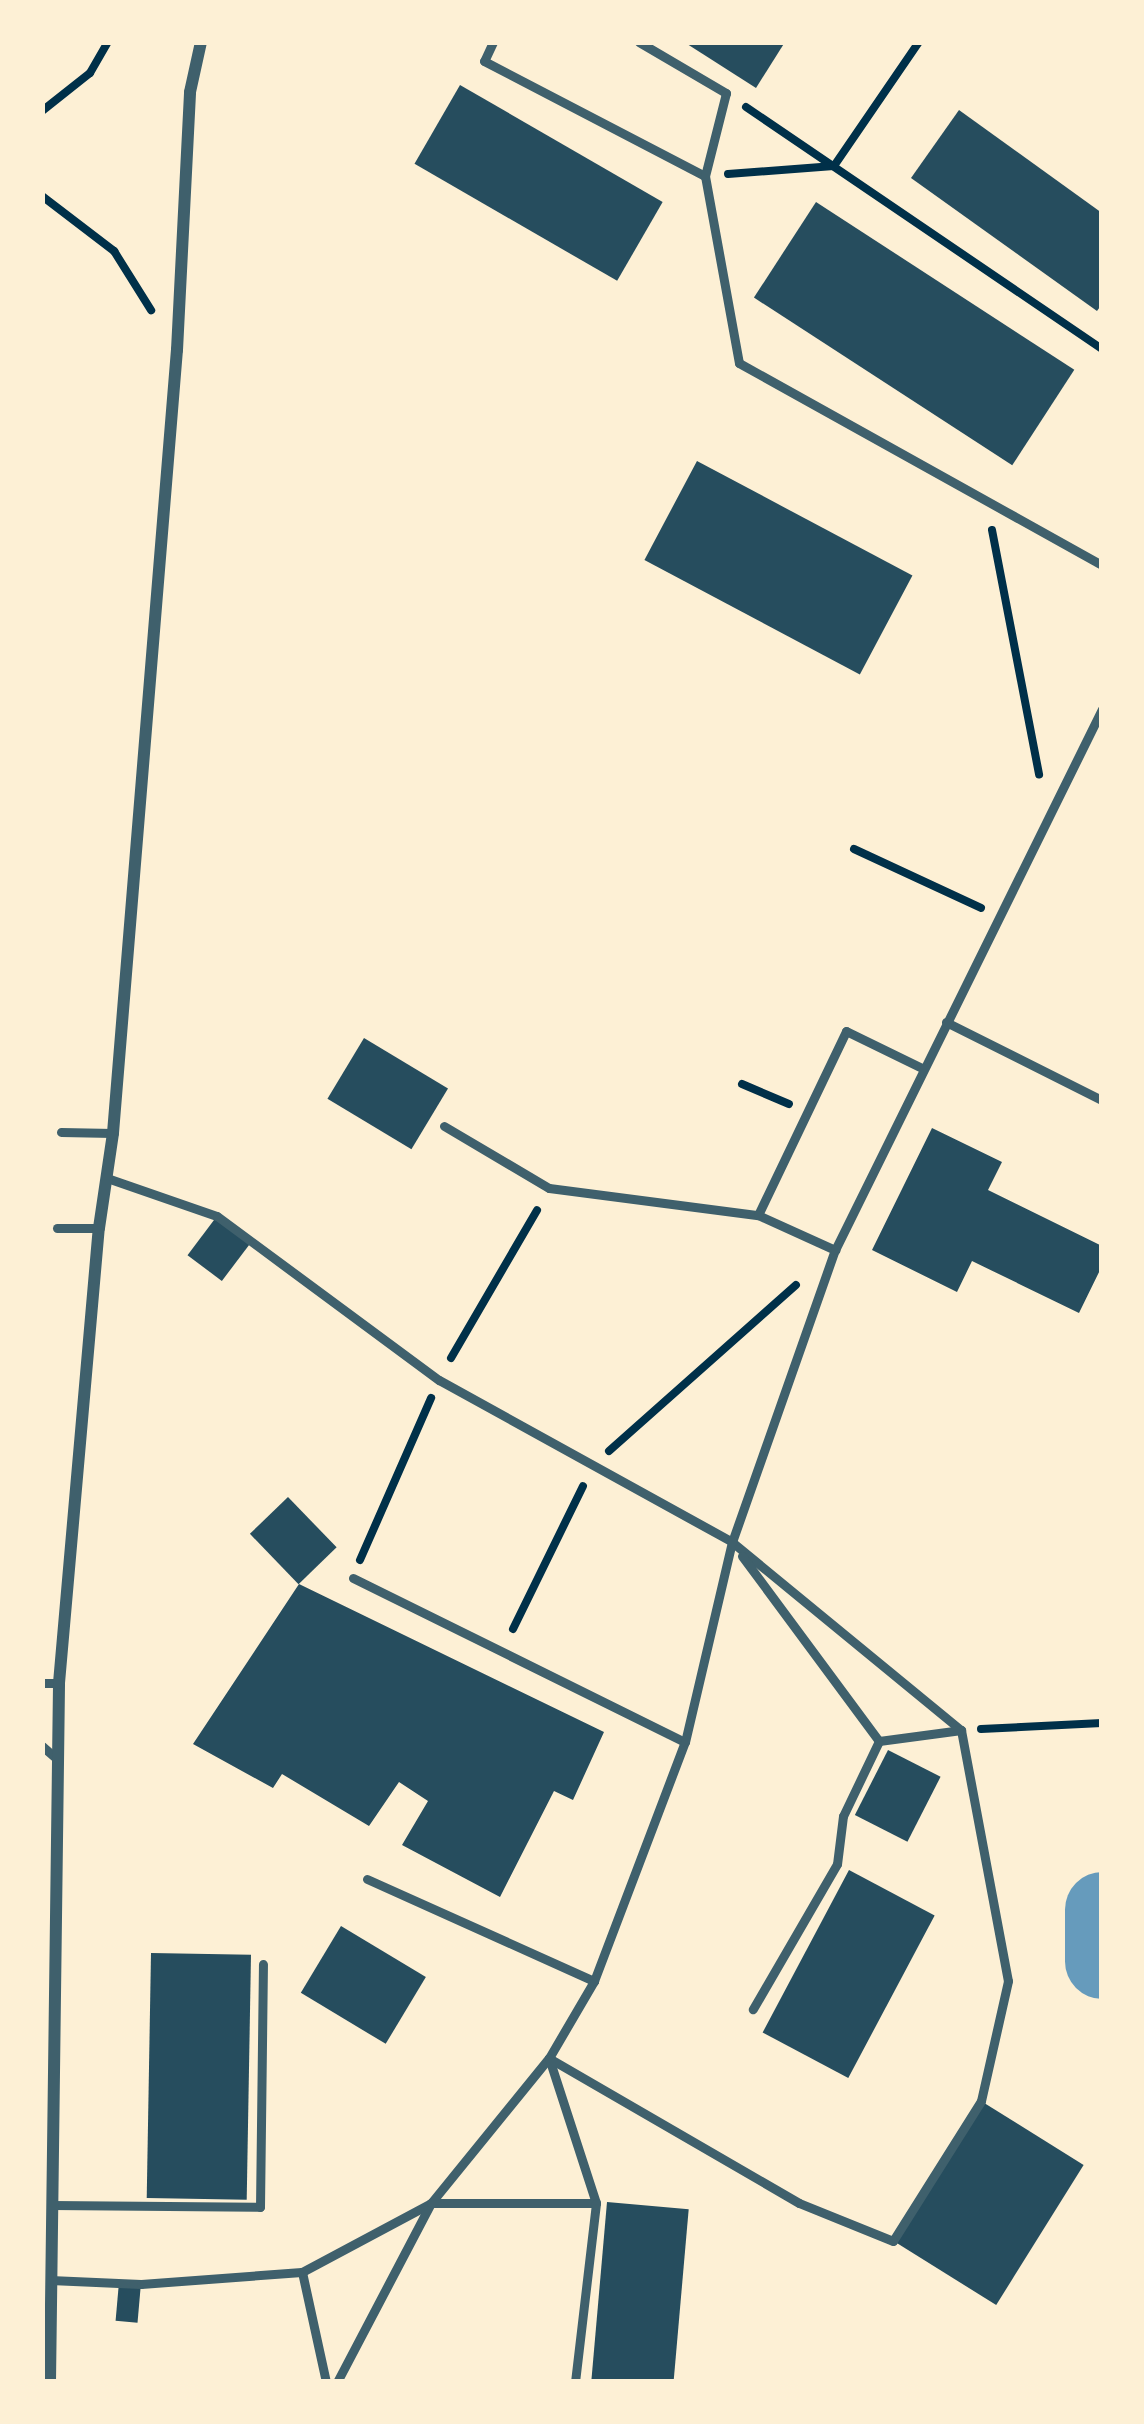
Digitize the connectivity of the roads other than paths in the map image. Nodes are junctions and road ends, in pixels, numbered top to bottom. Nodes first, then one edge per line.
1 (201, 42) edge
2 (494, 42) edge
3 (639, 42) edge
4 (705, 176) junction
5 (1102, 565) edge
6 (1102, 709) edge
7 (946, 1022) junction
8 (922, 1068) junction
9 (1102, 1100) edge
10 (443, 1126) dead end
11 (61, 1132) dead end
12 (113, 1132) junction
13 (107, 1178) junction
14 (758, 1215) junction
15 (57, 1228) dead end
16 (99, 1228) junction
17 (835, 1250) junction
18 (732, 1542) junction
19 (353, 1578) road end
20 (42, 1683) edge
21 (59, 1683) junction
22 (962, 1730) junction
23 (879, 1741) junction
24 (685, 1742) junction
25 (42, 1746) edge
26 (57, 1759) junction
27 (368, 1879) dead end
28 (263, 1964) dead end
29 (594, 1982) junction
30 (753, 2009) dead end
31 (549, 2058) junction
32 (47, 2103) edge
33 (431, 2203) junction
34 (596, 2203) junction
35 (51, 2205) junction
36 (302, 2272) junction
37 (50, 2280) junction
38 (50, 2382) edge
39 (326, 2382) edge
40 (337, 2382) edge
41 (575, 2382) edge

1 - 12 street
2 - 4 lane
3 - 4 lane
4 - 5 lane
6 - 7 lane
7 - 8 lane
7 - 9 lane
8 - 14 lane
8 - 17 lane
10 - 14 lane
11 - 12 lane
12 - 13 street
13 - 16 street
13 - 18 lane
14 - 17 lane
15 - 16 lane
16 - 21 street
17 - 18 lane
18 - 22 lane
18 - 23 lane
18 - 24 lane
19 - 24 lane
20 - 21 lane
21 - 26 street
22 - 23 lane
22 - 31 lane
23 - 30 lane
24 - 29 lane
25 - 26 lane
26 - 32 street
27 - 29 lane
28 - 35 lane
29 - 31 lane
31 - 33 lane
31 - 34 lane
32 - 35 street
33 - 34 lane
33 - 36 lane
33 - 40 lane
34 - 41 lane
35 - 37 street
36 - 37 lane
36 - 39 lane
37 - 38 street

